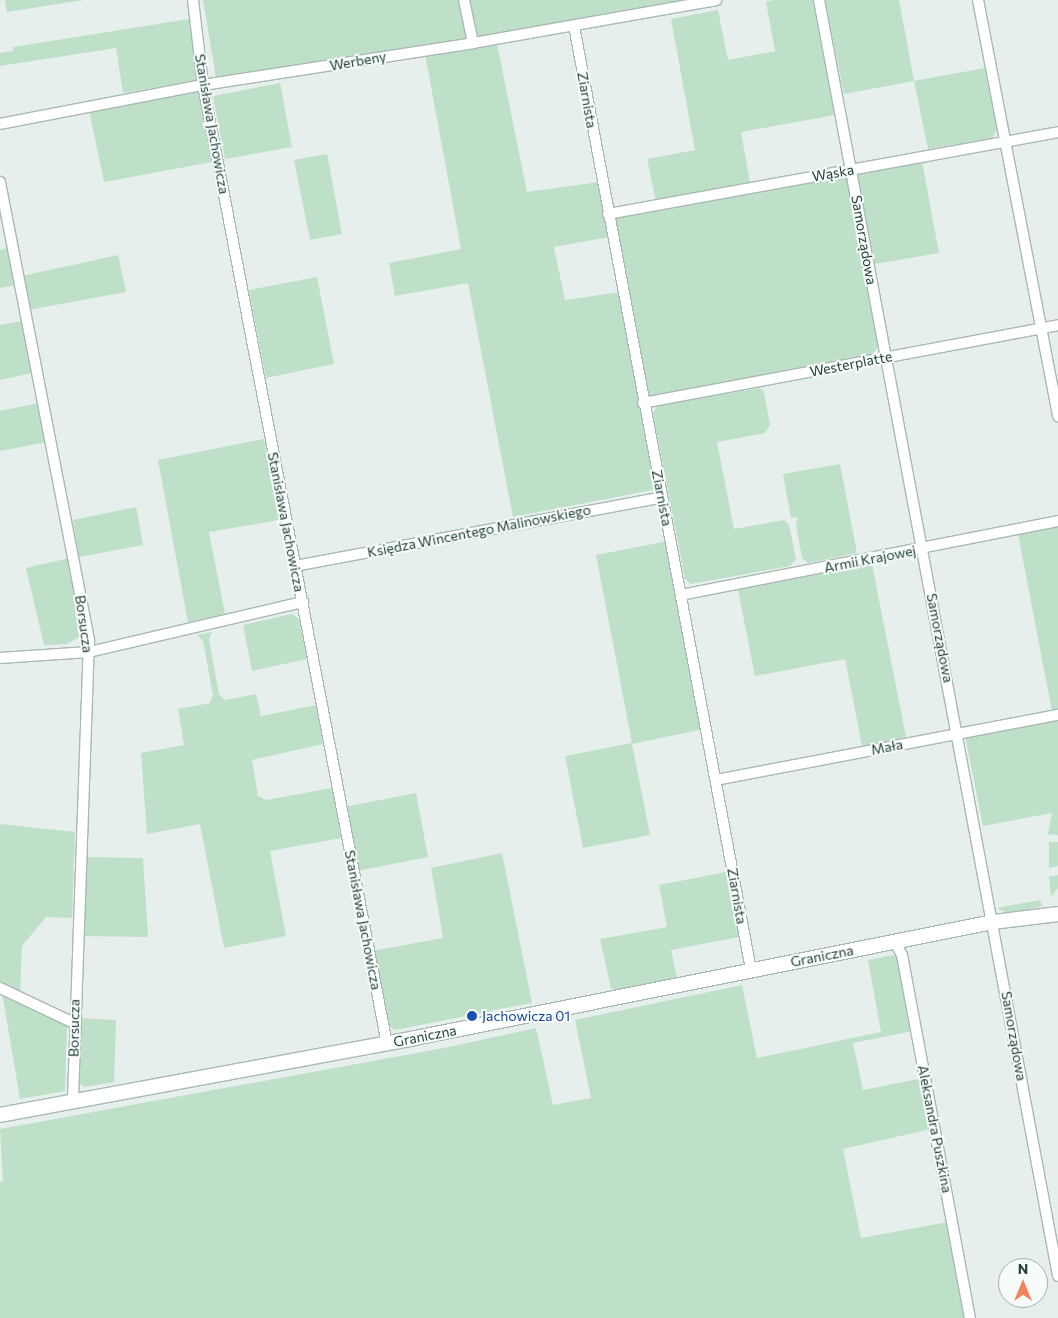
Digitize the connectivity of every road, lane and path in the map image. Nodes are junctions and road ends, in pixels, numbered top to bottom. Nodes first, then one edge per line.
1 (192, 0) edge
2 (464, 0) edge
3 (716, 0) edge
4 (820, 0) edge
5 (978, 0) edge
6 (574, 26) junction
7 (473, 43) junction
8 (203, 86) junction
9 (0, 124) edge
10 (1058, 132) edge
11 (1006, 142) junction
12 (852, 170) junction
13 (0, 182) edge
14 (608, 214) junction
15 (1058, 325) edge
16 (1041, 328) junction
17 (886, 358) junction
18 (643, 403) junction
19 (1058, 416) edge
20 (662, 497) junction
21 (1058, 521) edge
22 (922, 548) junction
23 (295, 566) junction
24 (681, 595) junction
25 (303, 602) junction
26 (89, 652) junction
27 (0, 658) edge
28 (1058, 715) edge
29 (958, 734) junction
30 (716, 780) junction
31 (1058, 903) edge
32 (1058, 914) edge
33 (1026, 916) junction
34 (993, 922) junction
35 (895, 942) junction
36 (751, 970) junction
37 (0, 988) edge
38 (74, 1023) junction
39 (386, 1044) junction
40 (73, 1103) junction
41 (0, 1115) edge
42 (1058, 1276) edge
43 (970, 1318) edge

1 - 8 street, Stanisława Jachowicza
2 - 7 street
3 - 6 street, Werbeny
4 - 12 street, Samorządowa
5 - 11 street
6 - 7 street, Werbeny
6 - 14 street, Ziarnista
7 - 8 street, Werbeny
8 - 9 street, Werbeny
8 - 23 street, Stanisława Jachowicza
10 - 11 street, Wąska
11 - 12 street, Wąska
11 - 16 street
12 - 14 street, Wąska
12 - 17 street, Samorządowa
13 - 26 street, Borsucza
14 - 18 street, Ziarnista
15 - 16 street, Westerplatte
16 - 17 street, Westerplatte
16 - 19 street
17 - 18 street, Westerplatte
17 - 22 street, Samorządowa
18 - 20 street, Ziarnista
20 - 23 street, Księdza Wincentego Malinowskiego
20 - 24 street, Ziarnista
21 - 22 street, Armii Krajowej
22 - 24 street, Armii Krajowej
22 - 29 street, Samorządowa
23 - 25 street, Stanisława Jachowicza
24 - 30 street, Ziarnista
25 - 26 street
25 - 39 street, Stanisława Jachowicza
26 - 27 street
26 - 38 street, Borsucza
28 - 29 street, Mała
29 - 30 street, Mała
29 - 34 street, Samorządowa
30 - 36 street, Ziarnista
31 - 33 street, Graniczna
32 - 33 street, Graniczna
33 - 34 street, Graniczna
34 - 35 street, Graniczna
34 - 42 street, Samorządowa
35 - 36 street, Graniczna
35 - 43 street, Aleksandra Puszkina
36 - 39 street, Graniczna
37 - 38 street
38 - 40 street, Borsucza
39 - 40 street, Graniczna
40 - 41 street, Graniczna

